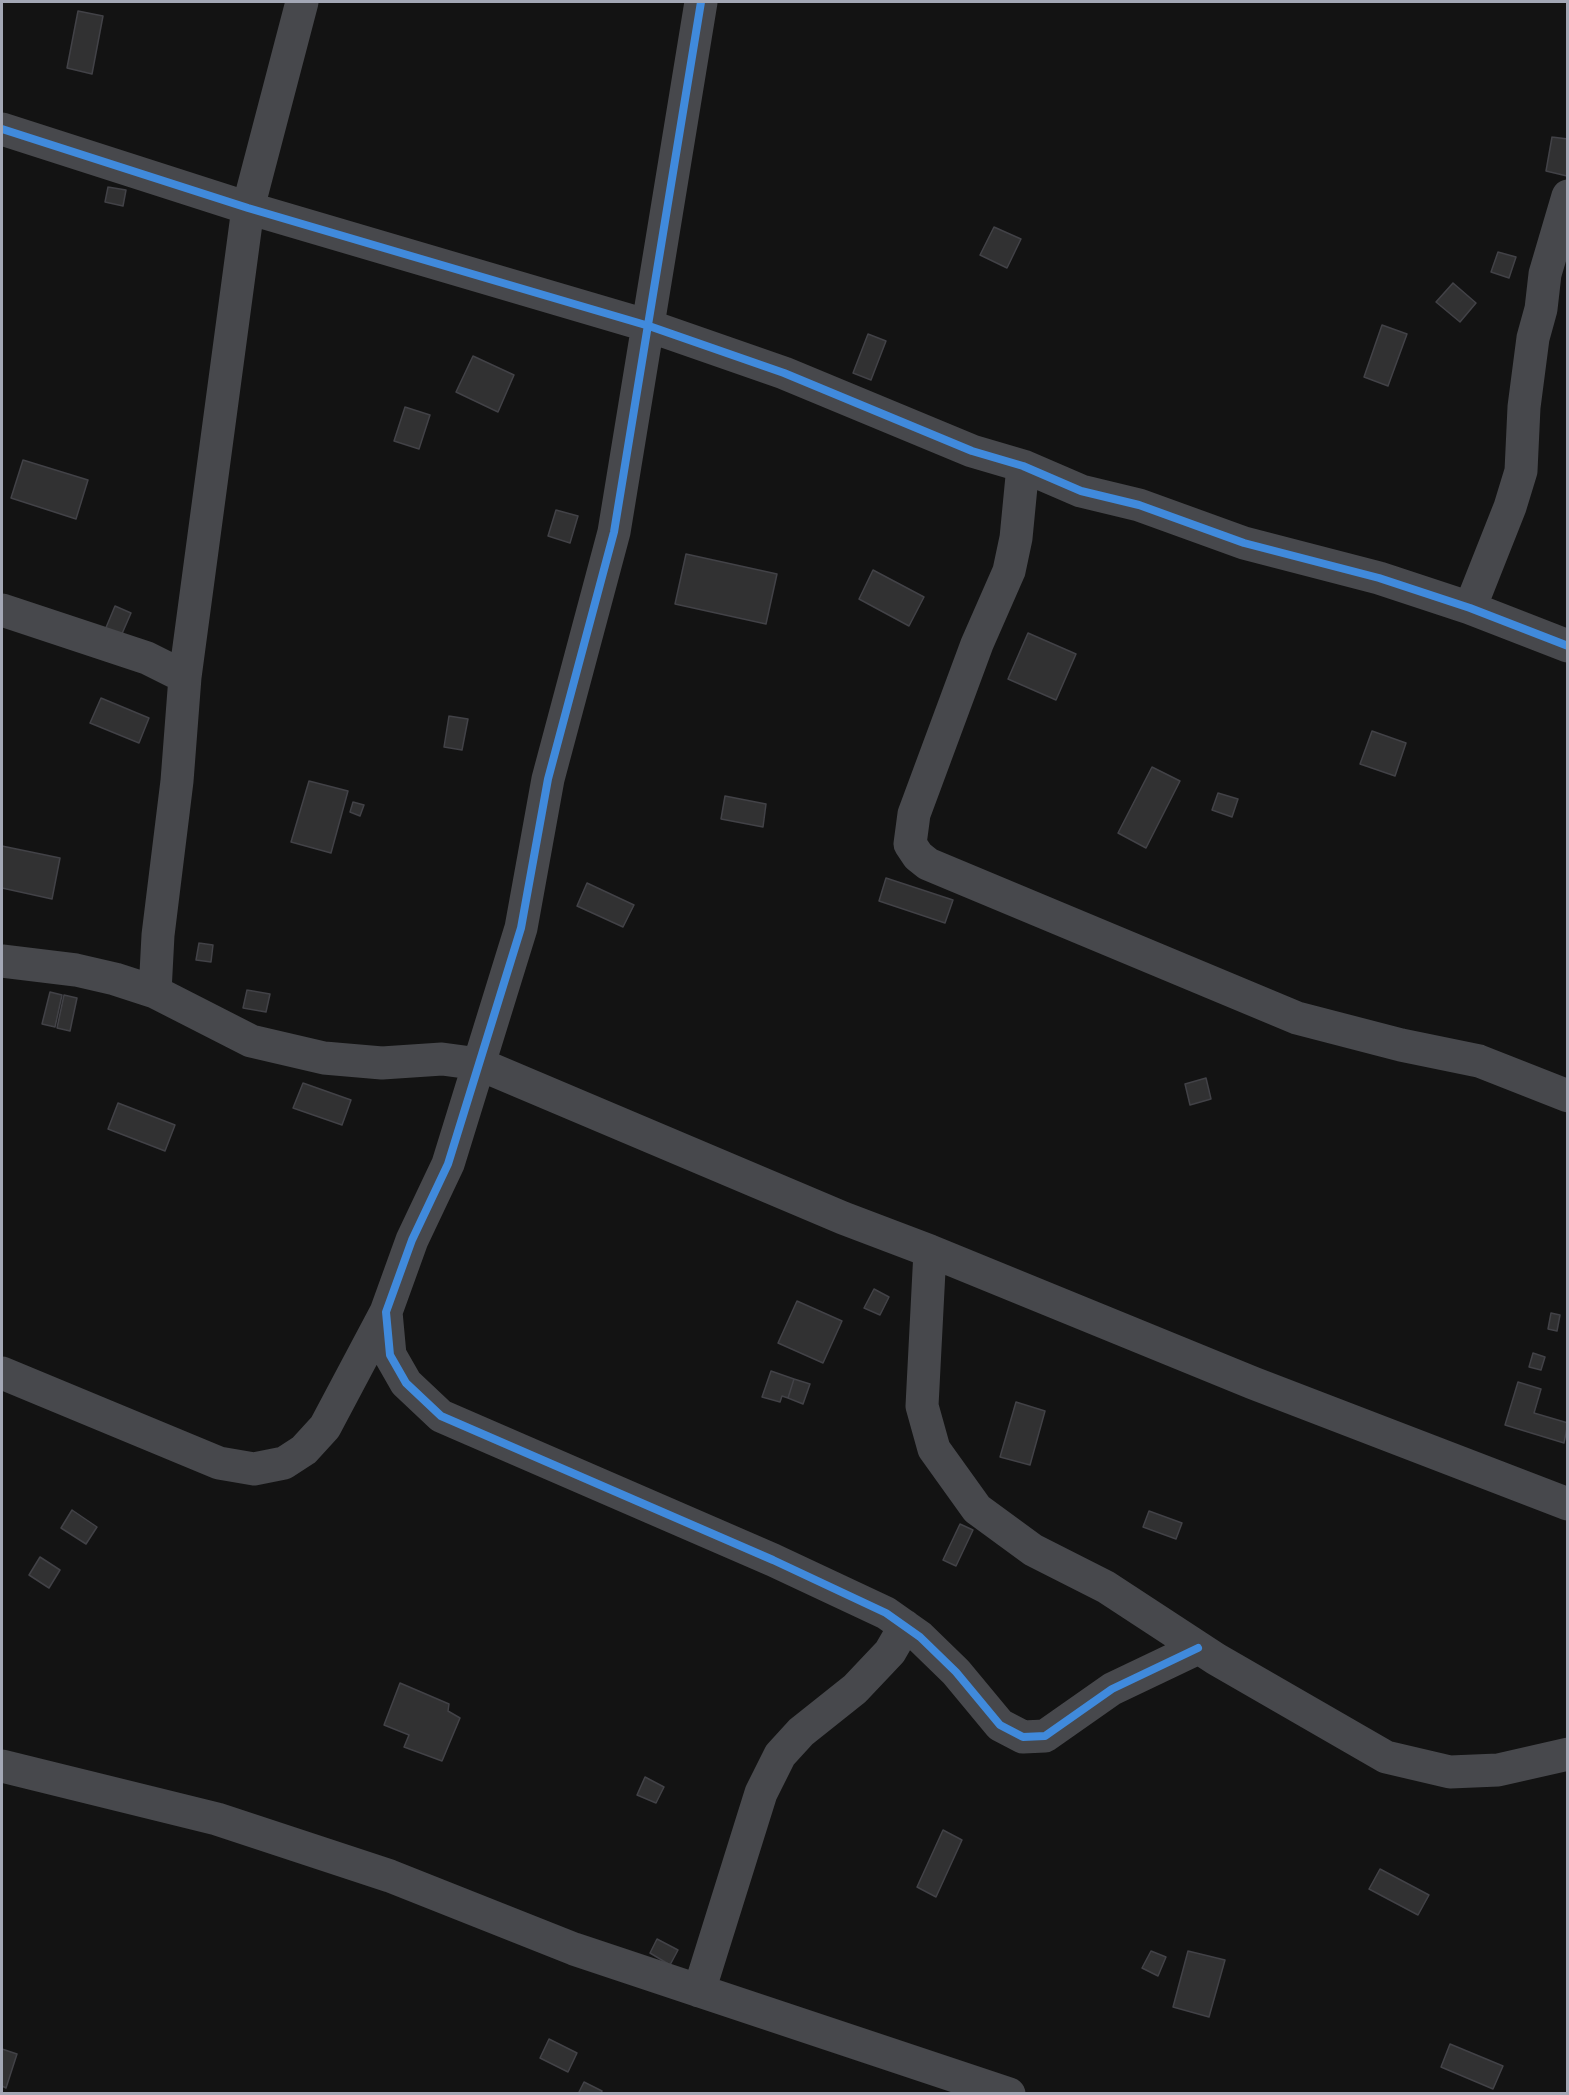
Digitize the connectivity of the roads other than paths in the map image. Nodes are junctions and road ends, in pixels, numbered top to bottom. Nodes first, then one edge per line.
1 (302, 2) edge
2 (701, 2) edge
3 (2, 129) edge
4 (1568, 196) edge
5 (248, 208) junction
6 (649, 326) junction
7 (1023, 466) junction
8 (1470, 608) junction
9 (2, 610) edge
10 (1568, 646) edge
11 (185, 677) junction
12 (2, 961) edge
13 (155, 992) junction
14 (479, 1064) junction
15 (1568, 1096) edge
16 (930, 1251) junction
17 (386, 1312) junction
18 (2, 1373) edge
19 (1568, 1504) edge
20 (905, 1626) junction
21 (1198, 1648) junction
22 (1568, 1754) edge
23 (2, 1766) edge
24 (699, 1991) junction
25 (1009, 2094) edge

1 - 5 street
2 - 6 street
3 - 5 street
4 - 8 street
5 - 6 street
5 - 11 street
6 - 7 street
6 - 14 street
7 - 8 street
7 - 15 street
8 - 10 street
9 - 11 street
11 - 13 street
12 - 13 street
13 - 14 street
14 - 16 street
14 - 17 street
16 - 19 street
16 - 21 street
17 - 18 street
17 - 20 street
20 - 21 street
20 - 24 street
21 - 22 street
23 - 24 street
24 - 25 street

